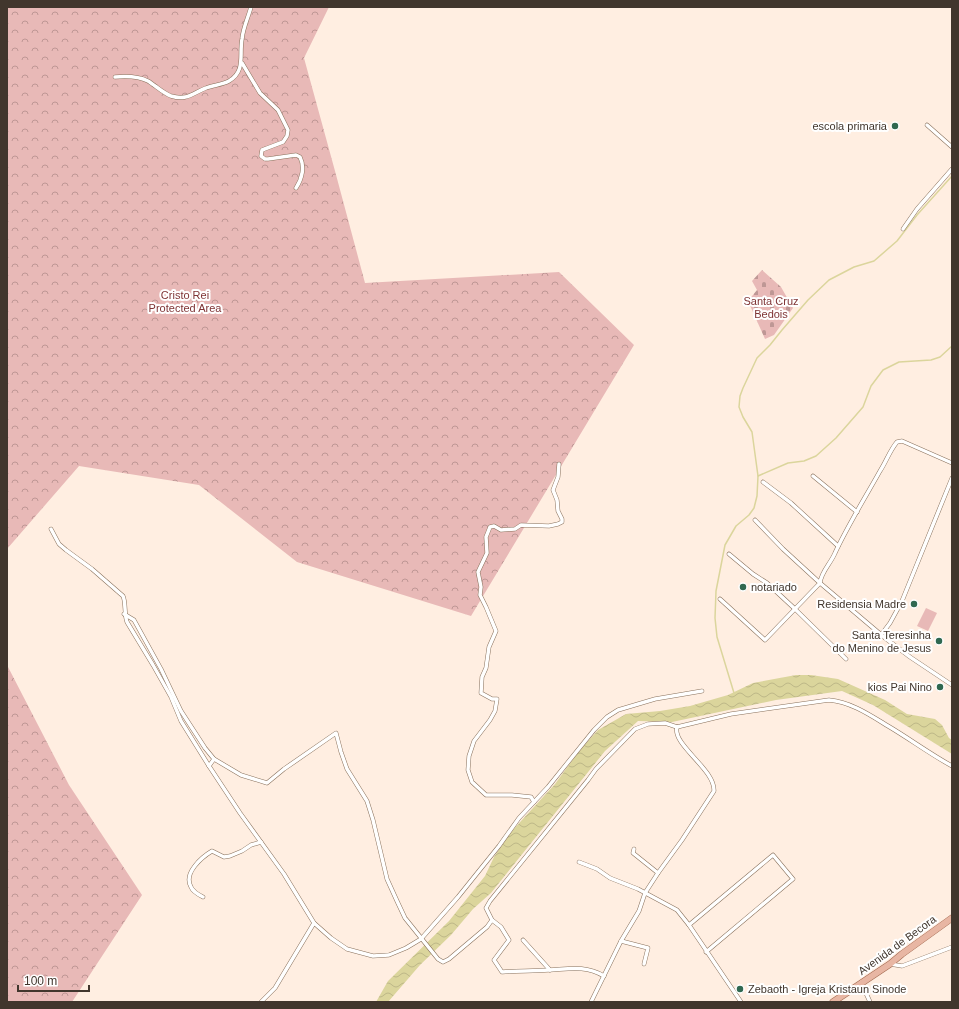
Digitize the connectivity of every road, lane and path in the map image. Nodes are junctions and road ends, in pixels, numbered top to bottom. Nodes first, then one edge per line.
1 (251, 7) edge
2 (242, 63) junction
3 (115, 77) dead end
4 (927, 125) dead end
5 (952, 147) edge
6 (951, 171) edge
7 (296, 188) dead end
8 (903, 229) dead end
9 (952, 463) edge
10 (559, 464) dead end
11 (813, 476) dead end
12 (952, 478) edge
13 (763, 482) dead end
14 (857, 512) junction
15 (755, 520) dead end
16 (51, 530) dead end
17 (838, 546) junction
18 (729, 554) dead end
19 (820, 583) junction
20 (720, 599) dead end
21 (795, 608) junction
22 (124, 614) junction
23 (881, 635) junction
24 (846, 659) dead end
25 (952, 685) edge
26 (702, 692) dead end
27 (677, 727) junction
28 (214, 759) junction
29 (209, 766) junction
30 (952, 766) edge
31 (534, 802) junction
32 (261, 842) junction
33 (634, 849) dead end
34 (579, 862) dead end
35 (658, 873) junction
36 (645, 893) junction
37 (203, 897) dead end
38 (952, 918) edge
39 (492, 920) junction
40 (314, 923) junction
41 (689, 925) junction
42 (423, 940) junction
43 (523, 940) dead end
44 (621, 941) junction
45 (952, 947) edge
46 (706, 952) junction
47 (644, 964) dead end
48 (890, 964) junction
49 (550, 970) junction
50 (604, 976) junction
51 (861, 982) junction
52 (261, 1002) edge
53 (591, 1002) edge
54 (741, 1002) edge
55 (834, 1002) edge
56 (870, 1002) edge

1 - 2 street
2 - 3 street
2 - 7 street
4 - 5 street
6 - 8 street
9 - 14 street
10 - 31 street
11 - 14 street
12 - 23 street
13 - 17 street
14 - 17 street
15 - 19 street
16 - 22 street
17 - 19 street
18 - 21 street
19 - 21 street
19 - 23 street
20 - 21 street
21 - 24 street
22 - 28 street
22 - 29 street
23 - 25 street
26 - 31 street
27 - 30 street
27 - 35 street
27 - 39 street
28 - 29 street
28 - 42 street
29 - 32 street
31 - 42 street
32 - 37 street
32 - 40 street
33 - 35 street
34 - 36 street
35 - 36 street
36 - 41 street
36 - 44 street
38 - 48 main road, Avenida de Becora
39 - 42 street
39 - 49 street
40 - 42 street
40 - 52 street
41 - 46 street
41 - 46 street
43 - 49 street
44 - 47 street
44 - 50 street
45 - 48 street
46 - 54 street
48 - 51 main road, Avenida de Becora
49 - 50 street
50 - 53 street
51 - 55 main road, Avenida de Becora
51 - 56 street

